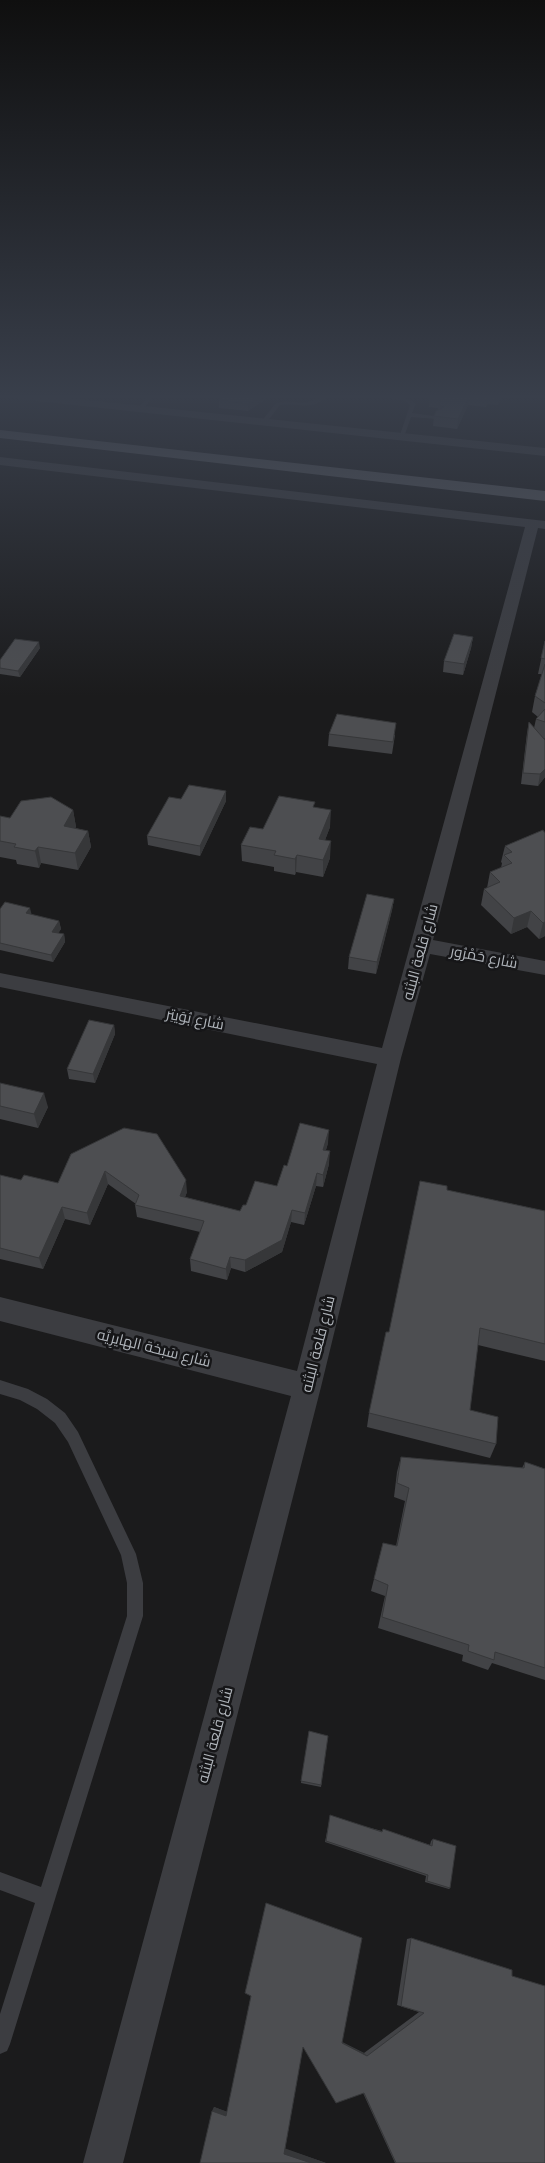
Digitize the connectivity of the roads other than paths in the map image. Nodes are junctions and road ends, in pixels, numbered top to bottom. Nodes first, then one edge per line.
1 (286, 495) edge
2 (539, 525) edge
3 (422, 945) junction
4 (545, 968) edge
5 (0, 980) edge
6 (390, 1058) junction
7 (0, 1309) edge
8 (0, 1387) edge
9 (307, 1387) junction
10 (0, 1881) edge
11 (46, 1898) junction
12 (0, 2044) edge
13 (103, 2163) edge

1 - 2 street
2 - 3 street, شارع قلعة البثنه
3 - 4 street, شارع حَمْرُور
3 - 6 street, شارع قلعة البثنه
5 - 6 street, شارع بُوَيتِر
6 - 9 street, شارع قلعة البثنه
7 - 9 street, شارع سَبخة الهايرِيَّه
8 - 11 lane
9 - 13 street, شارع قلعة البثنه
10 - 11 lane
11 - 12 lane

